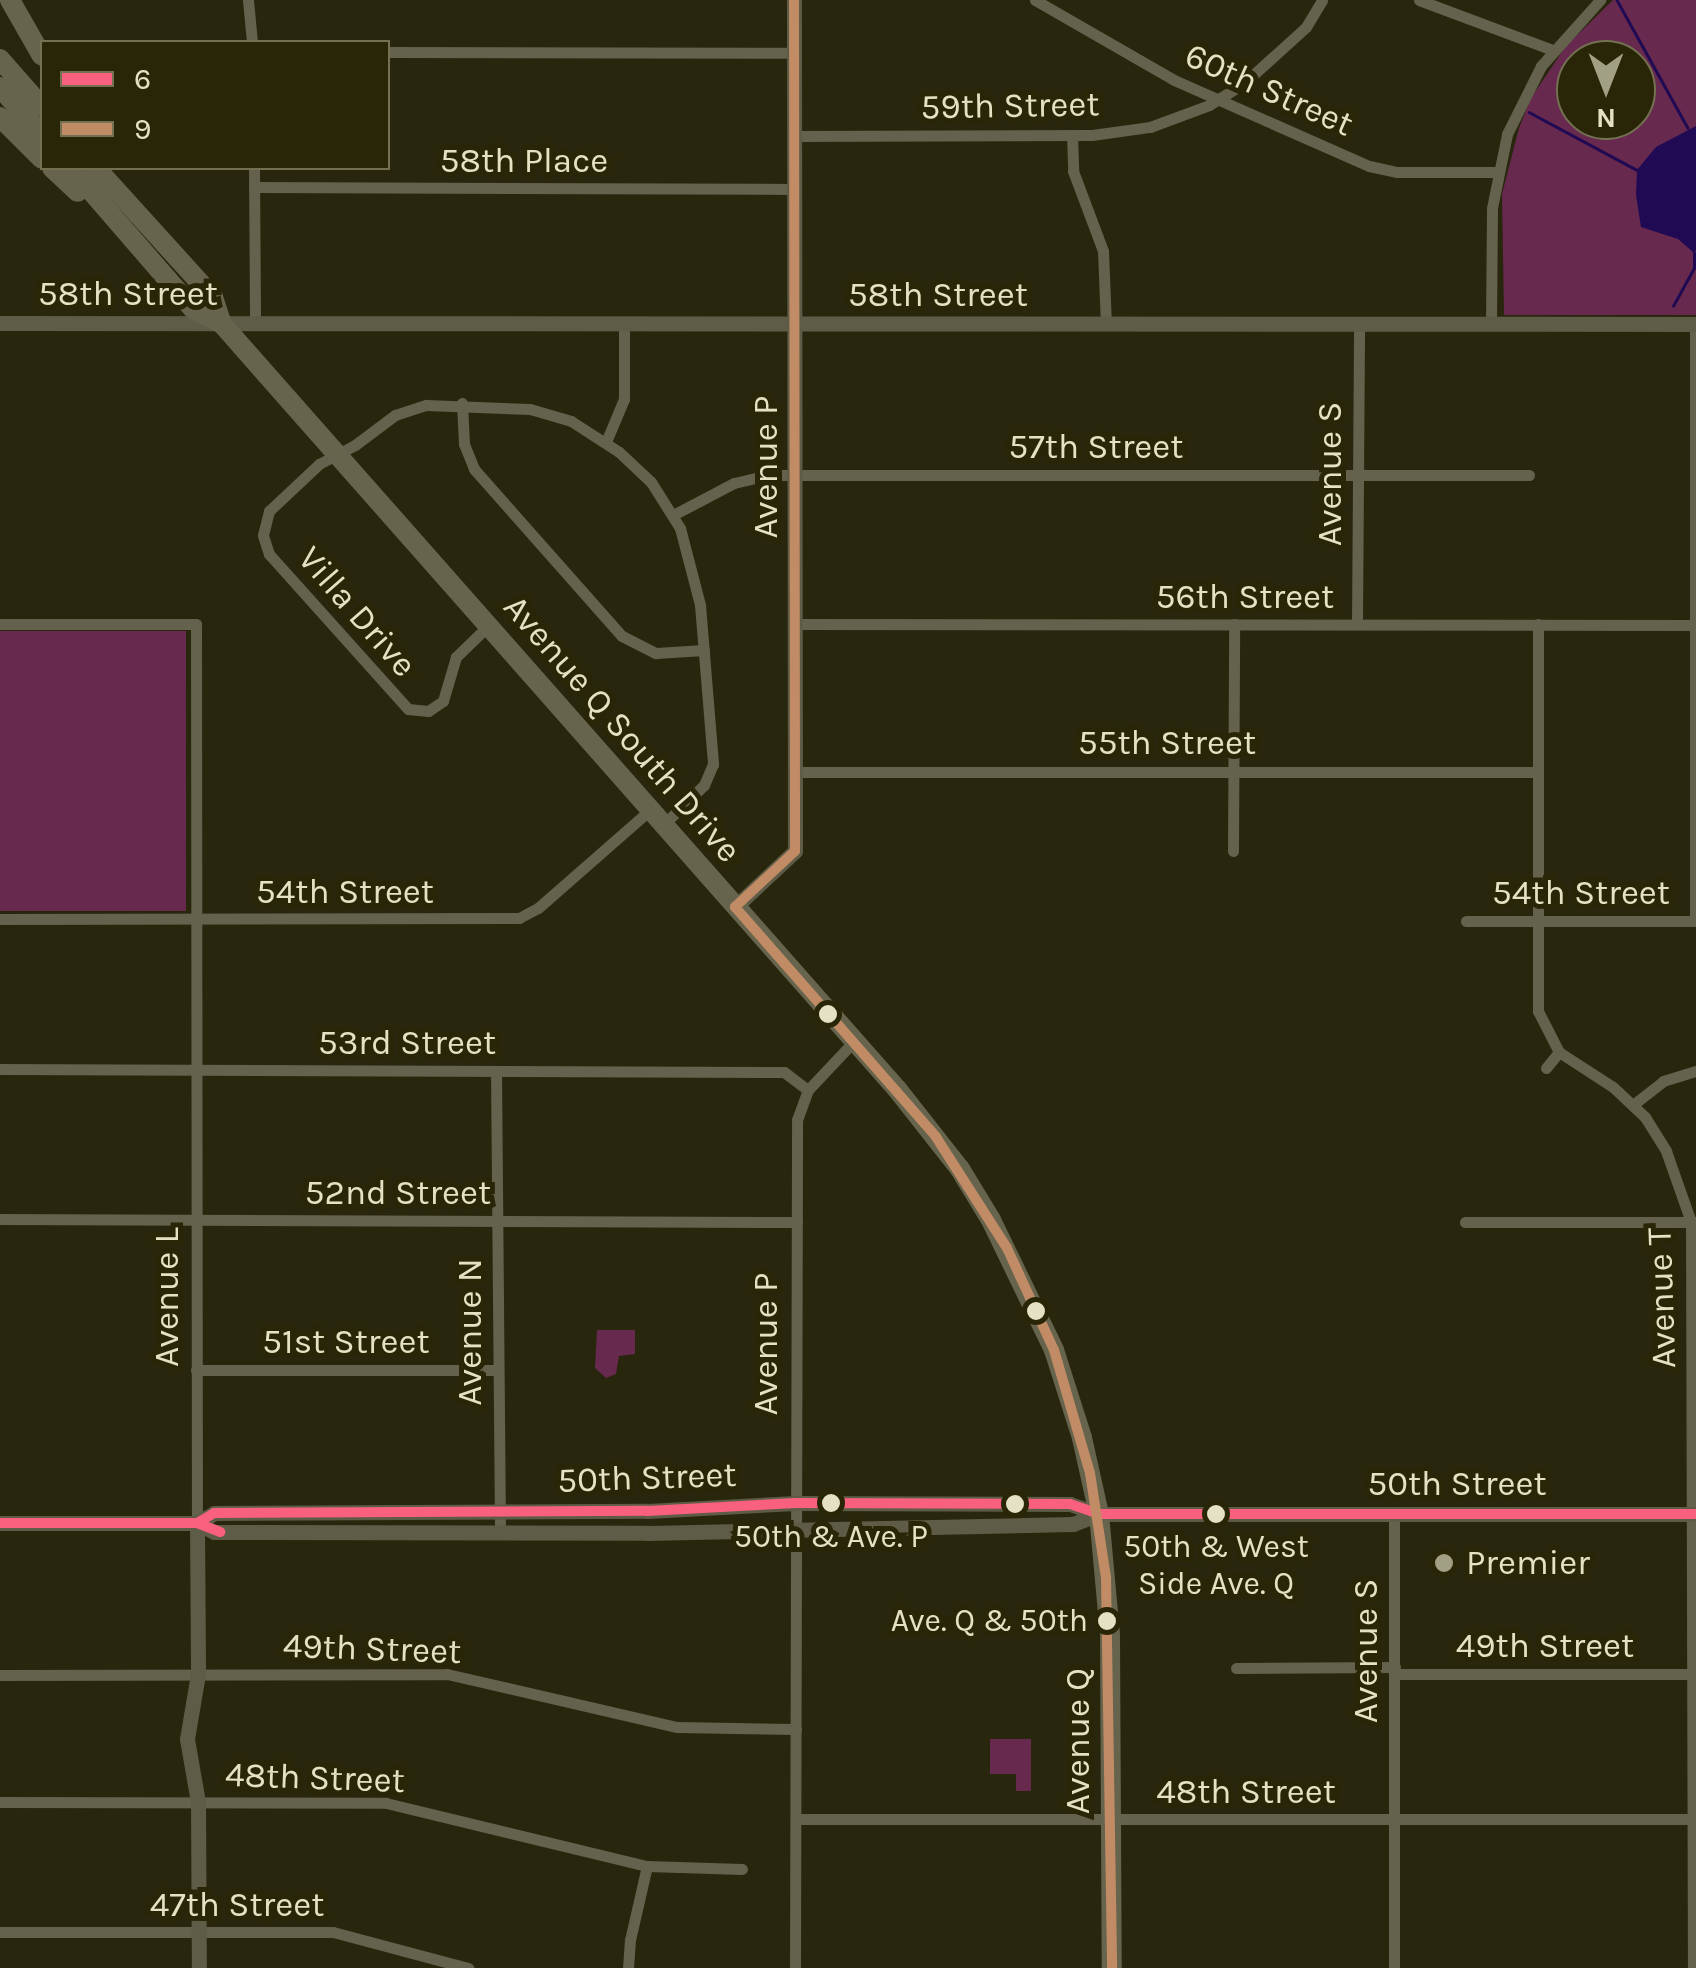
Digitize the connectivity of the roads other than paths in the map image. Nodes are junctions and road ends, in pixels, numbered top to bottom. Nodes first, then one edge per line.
1 (10, 0) edge
2 (248, 0) edge
3 (794, 0) edge
4 (1035, 0) edge
5 (1322, 0) edge
6 (1419, 0) edge
7 (1600, 0) edge
8 (252, 40) edge
9 (1552, 50) junction
10 (40, 52) edge
11 (390, 52) edge
12 (794, 52) junction
13 (0, 59) edge
14 (0, 87) edge
15 (1219, 99) junction
16 (40, 105) edge
17 (0, 116) edge
18 (40, 133) edge
19 (1072, 135) junction
20 (794, 136) junction
21 (40, 157) edge
22 (54, 170) edge
23 (73, 170) edge
24 (98, 170) edge
25 (115, 170) edge
26 (254, 170) edge
27 (1497, 172) junction
28 (254, 187) junction
29 (794, 189) junction
30 (161, 238) junction
31 (168, 282) junction
32 (624, 323) junction
33 (0, 324) edge
34 (222, 324) junction
35 (255, 324) junction
36 (1358, 324) junction
37 (1491, 324) junction
38 (1695, 324) edge
39 (795, 325) junction
40 (1106, 325) junction
41 (462, 403) junction
42 (606, 442) junction
43 (337, 454) junction
44 (796, 475) junction
45 (1358, 475) junction
46 (1529, 475) dead end
47 (673, 515) junction
48 (0, 624) edge
49 (796, 624) junction
50 (1234, 624) junction
51 (1356, 624) junction
52 (1538, 624) junction
53 (1694, 625) edge
54 (488, 626) junction
55 (704, 650) junction
56 (1234, 770) junction
57 (796, 772) junction
58 (1537, 772) junction
59 (657, 816) junction
60 (1233, 851) dead end
61 (735, 906) junction
62 (0, 919) edge
63 (197, 919) junction
64 (1466, 921) dead end
65 (1537, 921) junction
66 (1696, 921) edge
67 (854, 1041) junction
68 (1559, 1052) junction
69 (1546, 1068) dead end
70 (0, 1069) edge
71 (198, 1070) junction
72 (496, 1071) junction
73 (1696, 1071) edge
74 (808, 1090) junction
75 (1634, 1104) junction
76 (0, 1219) edge
77 (197, 1220) junction
78 (497, 1221) junction
79 (796, 1222) junction
80 (1465, 1222) dead end
81 (1693, 1222) edge
82 (196, 1370) junction
83 (497, 1370) junction
84 (796, 1503) junction
85 (500, 1512) junction
86 (1099, 1514) junction
87 (1394, 1514) junction
88 (1694, 1514) edge
89 (0, 1523) edge
90 (197, 1523) junction
91 (796, 1526) junction
92 (500, 1532) junction
93 (1236, 1668) dead end
94 (1395, 1670) junction
95 (0, 1674) edge
96 (198, 1674) junction
97 (1694, 1674) edge
98 (796, 1729) junction
99 (0, 1802) edge
100 (198, 1802) junction
101 (796, 1819) junction
102 (1393, 1819) junction
103 (1694, 1819) edge
104 (1111, 1820) junction
105 (647, 1866) junction
106 (742, 1870) dead end
107 (0, 1932) edge
108 (199, 1932) junction
109 (198, 1968) edge
110 (468, 1968) edge
111 (628, 1968) edge
112 (795, 1968) edge
113 (1112, 1968) edge
114 (1394, 1968) edge
115 (1694, 1968) edge

1 - 10 highway
2 - 8 street
3 - 12 street, Avenue P
4 - 15 street, 60th Street
5 - 15 street
6 - 9 street
7 - 9 street
9 - 27 street
11 - 12 street
12 - 20 street, Avenue P
13 - 16 highway
14 - 18 highway
15 - 19 street, 59th Street
15 - 27 street, 60th Street
17 - 21 highway
19 - 20 street, 59th Street
19 - 40 street
20 - 29 street, Avenue P
22 - 31 highway
23 - 31 highway, Avenue Q South Drive
24 - 30 highway, Avenue Q South Drive
25 - 30 highway
26 - 28 street
27 - 37 street
28 - 29 street, 58th Place
28 - 35 street
29 - 39 street, Avenue P
30 - 34 highway, Avenue Q South Drive
31 - 34 highway, Avenue Q South Drive
32 - 35 street, 58th Street
32 - 39 street, 58th Street
32 - 42 street
33 - 34 street, 58th Street
34 - 35 street, 58th Street
34 - 43 highway, Avenue Q South Drive
36 - 37 street, 58th Street
36 - 40 street, 58th Street
36 - 45 street, Avenue S
37 - 38 street, 58th Street
38 - 53 street
39 - 40 street, 58th Street
39 - 44 street, Avenue P
41 - 42 street, 54th Street
41 - 43 street, 54th Street
41 - 55 street
42 - 47 street, 54th Street
43 - 54 highway, Avenue Q South Drive
43 - 54 street, Villa Drive
44 - 45 street, 57th Street
44 - 47 street, 57th Street
44 - 49 street, Avenue P
45 - 46 street, 57th Street
45 - 51 street, Avenue S
47 - 55 street, 54th Street
48 - 63 street, Avenue L
49 - 50 street, 56th Street
49 - 57 street, Avenue P
50 - 51 street, 56th Street
50 - 56 street
51 - 52 street, 56th Street
52 - 53 street, 56th Street
52 - 58 street
53 - 66 street
54 - 59 highway, Avenue Q South Drive
55 - 59 street, 54th Street
56 - 57 street, 55th Street
56 - 58 street, 55th Street
56 - 60 street
57 - 61 street, Avenue P
58 - 65 street
59 - 61 highway, Avenue Q South Drive
59 - 63 street, 54th Street
61 - 67 highway, Avenue Q South Drive
62 - 63 street, 54th Street
63 - 71 street, Avenue L
64 - 65 street, 54th Street
65 - 66 street, 54th Street
65 - 68 street
67 - 74 street
67 - 86 highway, Avenue Q South Drive
68 - 69 street
68 - 75 street, Avenue T
70 - 71 street, 53rd Street
71 - 72 street, 53rd Street
71 - 77 street, Avenue L
72 - 74 street, 53rd Street
72 - 78 street, Avenue N
73 - 75 street
74 - 79 street, Avenue P
75 - 81 street, Avenue T
76 - 77 street, 52nd Street
77 - 78 street, 52nd Street
77 - 82 street, Avenue L
78 - 79 street, 52nd Street
78 - 83 street, Avenue N
79 - 84 street, Avenue P
80 - 81 street
81 - 88 street, Avenue T
82 - 83 street, 51st Street
82 - 90 street, Avenue L
83 - 85 street, Avenue N
84 - 85 street, 50th Street
84 - 86 street, 50th Street
84 - 91 street, Avenue P
85 - 90 street, 50th Street
85 - 92 street, Avenue N
86 - 87 street, 50th Street
86 - 91 street, 50th Street
86 - 104 highway, Avenue Q
87 - 88 street, 50th Street
87 - 94 street, Avenue S
88 - 97 street, Avenue T
89 - 90 street, 50th Street
90 - 92 street, 50th Street
90 - 96 street, Avenue L
91 - 92 street, 50th Street
91 - 98 street, Avenue P
93 - 94 street, 49th Street
94 - 97 street, 49th Street
94 - 102 street, Avenue S
95 - 96 street, 49th Street
96 - 98 street, 49th Street
96 - 100 street, Avenue L
97 - 103 street, Avenue T
98 - 101 street, Avenue P
99 - 100 street, 48th Street
100 - 105 street, 48th Street
100 - 108 street, Avenue L
101 - 104 street, 48th Street
101 - 112 street, Avenue P
102 - 103 street, 48th Street
102 - 104 street, 48th Street
102 - 114 street, Avenue S
103 - 115 street, Avenue T
104 - 113 highway, Avenue Q
105 - 106 street, 48th Street
105 - 111 street
107 - 108 street, 47th Street
108 - 109 street, Avenue L
108 - 110 street, 47th Street

